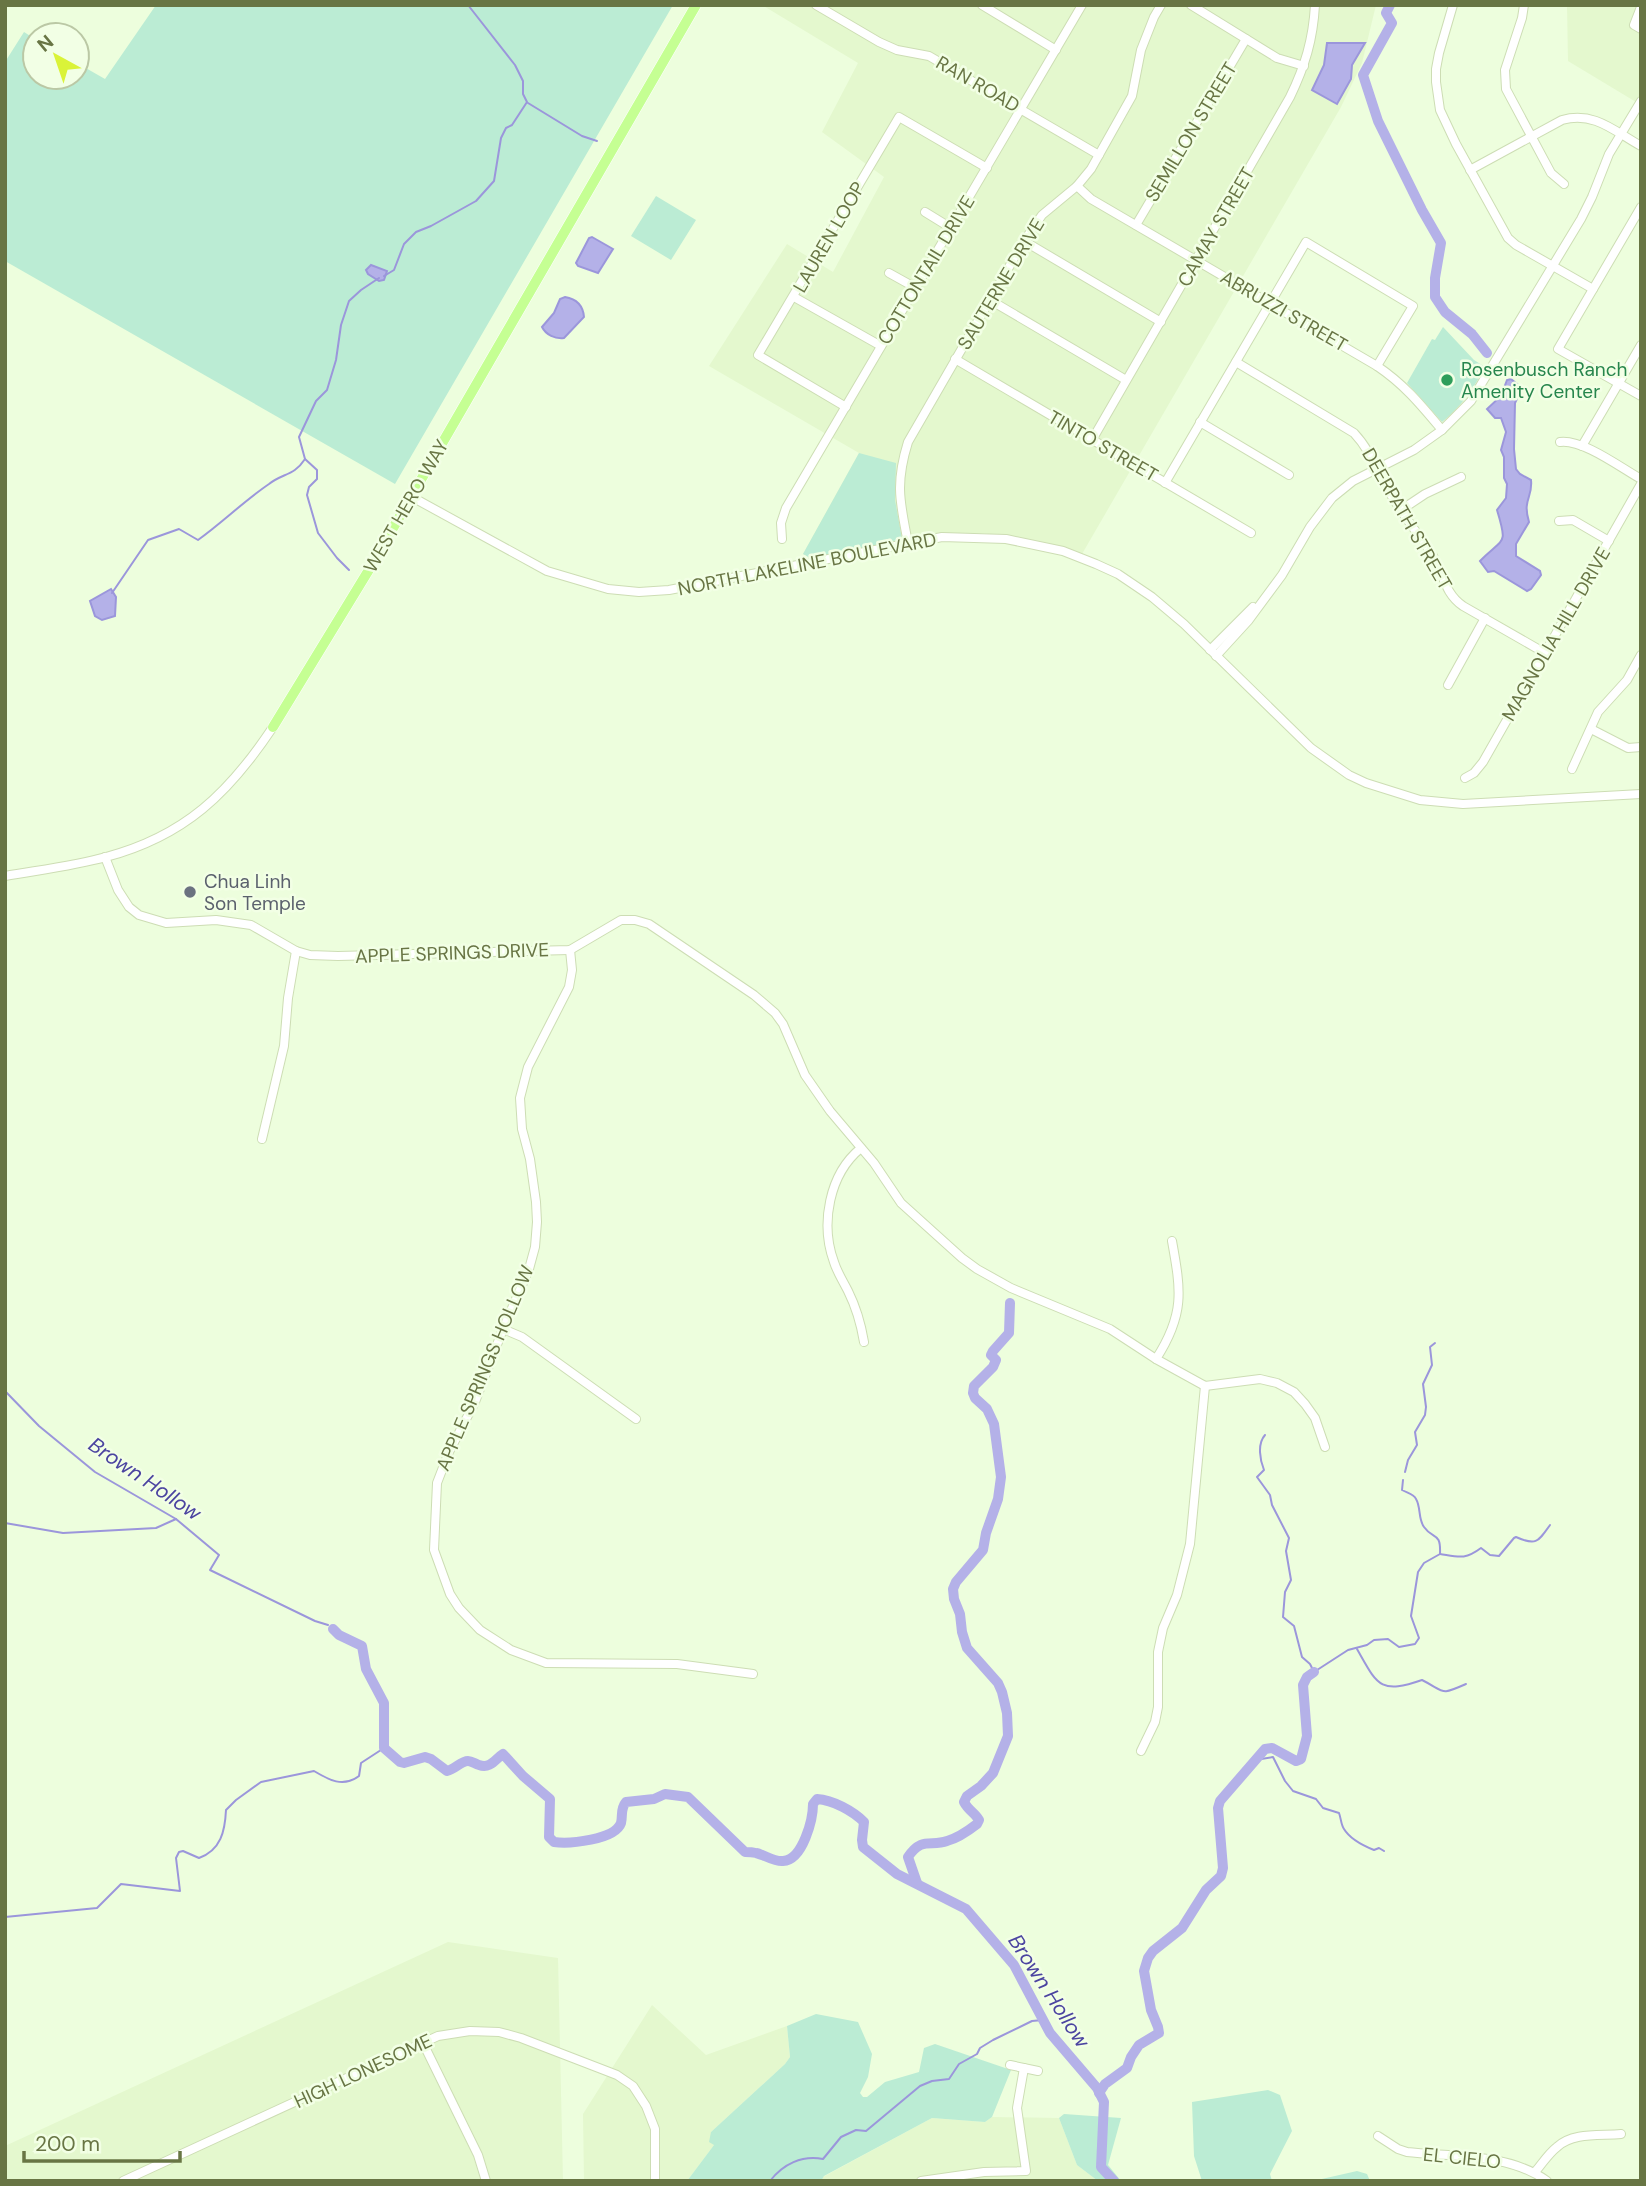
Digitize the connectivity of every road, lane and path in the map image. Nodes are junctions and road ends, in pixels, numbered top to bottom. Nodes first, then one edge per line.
1 (695, 5) edge
2 (816, 5) edge
3 (982, 5) edge
4 (1082, 5) edge
5 (1161, 5) edge
6 (1191, 5) edge
7 (1315, 5) edge
8 (1453, 5) edge
9 (1524, 5) edge
10 (1641, 7) edge
11 (1641, 29) edge
12 (1246, 39) junction
13 (1056, 50) junction
14 (1304, 66) junction
15 (1641, 101) edge
16 (1021, 110) junction
17 (1621, 135) junction
18 (1532, 137) junction
19 (1641, 146) edge
20 (1099, 155) junction
21 (987, 168) junction
22 (1470, 170) junction
23 (1564, 184) dead end
24 (1077, 186) junction
25 (1641, 207) edge
26 (925, 212) dead end
27 (1136, 225) junction
28 (951, 228) junction
29 (1024, 241) junction
30 (1197, 260) junction
31 (1552, 267) junction
32 (889, 272) dead end
33 (916, 288) junction
34 (1593, 289) junction
35 (794, 297) junction
36 (990, 300) junction
37 (1270, 303) junction
38 (1161, 322) junction
39 (1641, 345) edge
40 (881, 346) junction
41 (955, 359) junction
42 (1236, 362) junction
43 (1377, 366) junction
44 (1126, 380) junction
45 (1618, 384) junction
46 (1641, 396) edge
47 (846, 407) junction
48 (1200, 422) junction
49 (1442, 430) junction
50 (1092, 440) junction
51 (1560, 442) dead end
52 (1582, 446) junction
53 (1377, 468) junction
54 (1289, 475) dead end
55 (1461, 477) dead end
56 (1165, 482) junction
57 (1641, 482) edge
58 (412, 497) junction
59 (1401, 510) junction
60 (1559, 521) dead end
61 (1251, 533) dead end
62 (782, 539) dead end
63 (1609, 541) junction
64 (908, 543) junction
65 (1485, 618) junction
66 (1213, 653) junction
67 (1545, 653) junction
68 (1641, 654) edge
69 (1448, 685) dead end
70 (273, 727) joint
71 (1591, 729) junction
72 (1641, 747) edge
73 (1572, 769) dead end
74 (1465, 778) dead end
75 (1641, 794) edge
76 (105, 857) junction
77 (5, 876) edge
78 (570, 950) junction
79 (296, 951) junction
80 (262, 1139) dead end
81 (861, 1148) junction
82 (1172, 1241) dead end
83 (503, 1329) junction
84 (864, 1342) dead end
85 (1156, 1360) junction
86 (1205, 1386) junction
87 (636, 1419) dead end
88 (1325, 1447) dead end
89 (753, 1674) dead end
90 (1141, 1751) dead end
91 (424, 2043) junction
92 (1010, 2065) dead end
93 (1024, 2068) junction
94 (1038, 2071) dead end
95 (1621, 2134) dead end
96 (1378, 2136) dead end
97 (1535, 2172) junction
98 (123, 2181) edge
99 (486, 2181) edge
100 (655, 2181) edge
101 (921, 2181) edge
102 (1547, 2181) edge

1 - 58 main road, WEST HERO WAY
2 - 16 street, RAN ROAD
3 - 13 street
4 - 13 street, COTTONTAIL DRIVE
5 - 20 street, SAUTERNE DRIVE
6 - 12 street
7 - 14 street, CAMAY STREET
8 - 22 street
9 - 18 street
10 - 11 street
12 - 14 street
12 - 27 street, SEMILLON STREET
13 - 16 street, COTTONTAIL DRIVE
14 - 30 street, CAMAY STREET
15 - 17 street
16 - 20 street, RAN ROAD
16 - 21 street, COTTONTAIL DRIVE
17 - 18 street
17 - 19 street
17 - 31 street
18 - 22 street
18 - 23 street
20 - 24 street, SAUTERNE DRIVE
21 - 28 street, COTTONTAIL DRIVE
21 - 35 street, LAUREN LOOP
22 - 31 street
24 - 27 street, ABRUZZI STREET
24 - 29 street, SAUTERNE DRIVE
25 - 34 street
26 - 28 street
27 - 30 street, ABRUZZI STREET
28 - 33 street, COTTONTAIL DRIVE
29 - 36 street, SAUTERNE DRIVE
29 - 38 street
30 - 37 street, ABRUZZI STREET
30 - 38 street, CAMAY STREET
31 - 34 street
31 - 49 street
32 - 33 street
33 - 40 street, COTTONTAIL DRIVE
34 - 45 street
35 - 40 street
35 - 47 street, LAUREN LOOP
36 - 41 street, SAUTERNE DRIVE
36 - 44 street
37 - 42 street
37 - 43 street, ABRUZZI STREET
37 - 43 street
38 - 44 street, CAMAY STREET
39 - 45 street
40 - 47 street, COTTONTAIL DRIVE
41 - 50 street, TINTO STREET
41 - 64 street, SAUTERNE DRIVE
42 - 48 street
42 - 53 street, DEERPATH STREET
43 - 49 street, ABRUZZI STREET
44 - 50 street, CAMAY STREET
45 - 46 street
45 - 52 street
47 - 62 street, COTTONTAIL DRIVE
48 - 54 street
48 - 56 street
49 - 53 street
50 - 56 street, TINTO STREET
51 - 52 street
52 - 57 street
53 - 59 street, DEERPATH STREET
53 - 66 street
55 - 59 street
56 - 61 street, TINTO STREET
57 - 63 street, MAGNOLIA HILL DRIVE
58 - 64 street, NORTH LAKELINE BOULEVARD
58 - 70 main road, WEST HERO WAY
59 - 65 street, DEERPATH STREET
60 - 63 street
63 - 67 street, MAGNOLIA HILL DRIVE
64 - 66 street, NORTH LAKELINE BOULEVARD
65 - 67 street, DEERPATH STREET
65 - 69 street
66 - 75 street, NORTH LAKELINE BOULEVARD
67 - 74 street, MAGNOLIA HILL DRIVE
68 - 71 street
70 - 76 street, WEST HERO WAY
71 - 72 street
71 - 73 street
76 - 77 street, WEST HERO WAY
76 - 79 street, APPLE SPRINGS DRIVE
78 - 79 street, APPLE SPRINGS DRIVE
78 - 81 street, APPLE SPRINGS DRIVE
78 - 83 street, APPLE SPRINGS HOLLOW
79 - 80 street
81 - 84 street
81 - 85 street, APPLE SPRINGS DRIVE
82 - 85 street
83 - 87 street
83 - 89 street, APPLE SPRINGS HOLLOW
85 - 86 street, APPLE SPRINGS DRIVE
86 - 88 street
86 - 90 street
91 - 98 street, HIGH LONESOME
91 - 99 street
91 - 100 street, HIGH LONESOME
92 - 93 street
93 - 94 street
93 - 101 street
95 - 97 street
96 - 97 street, EL CIELO
97 - 102 street, EL CIELO

